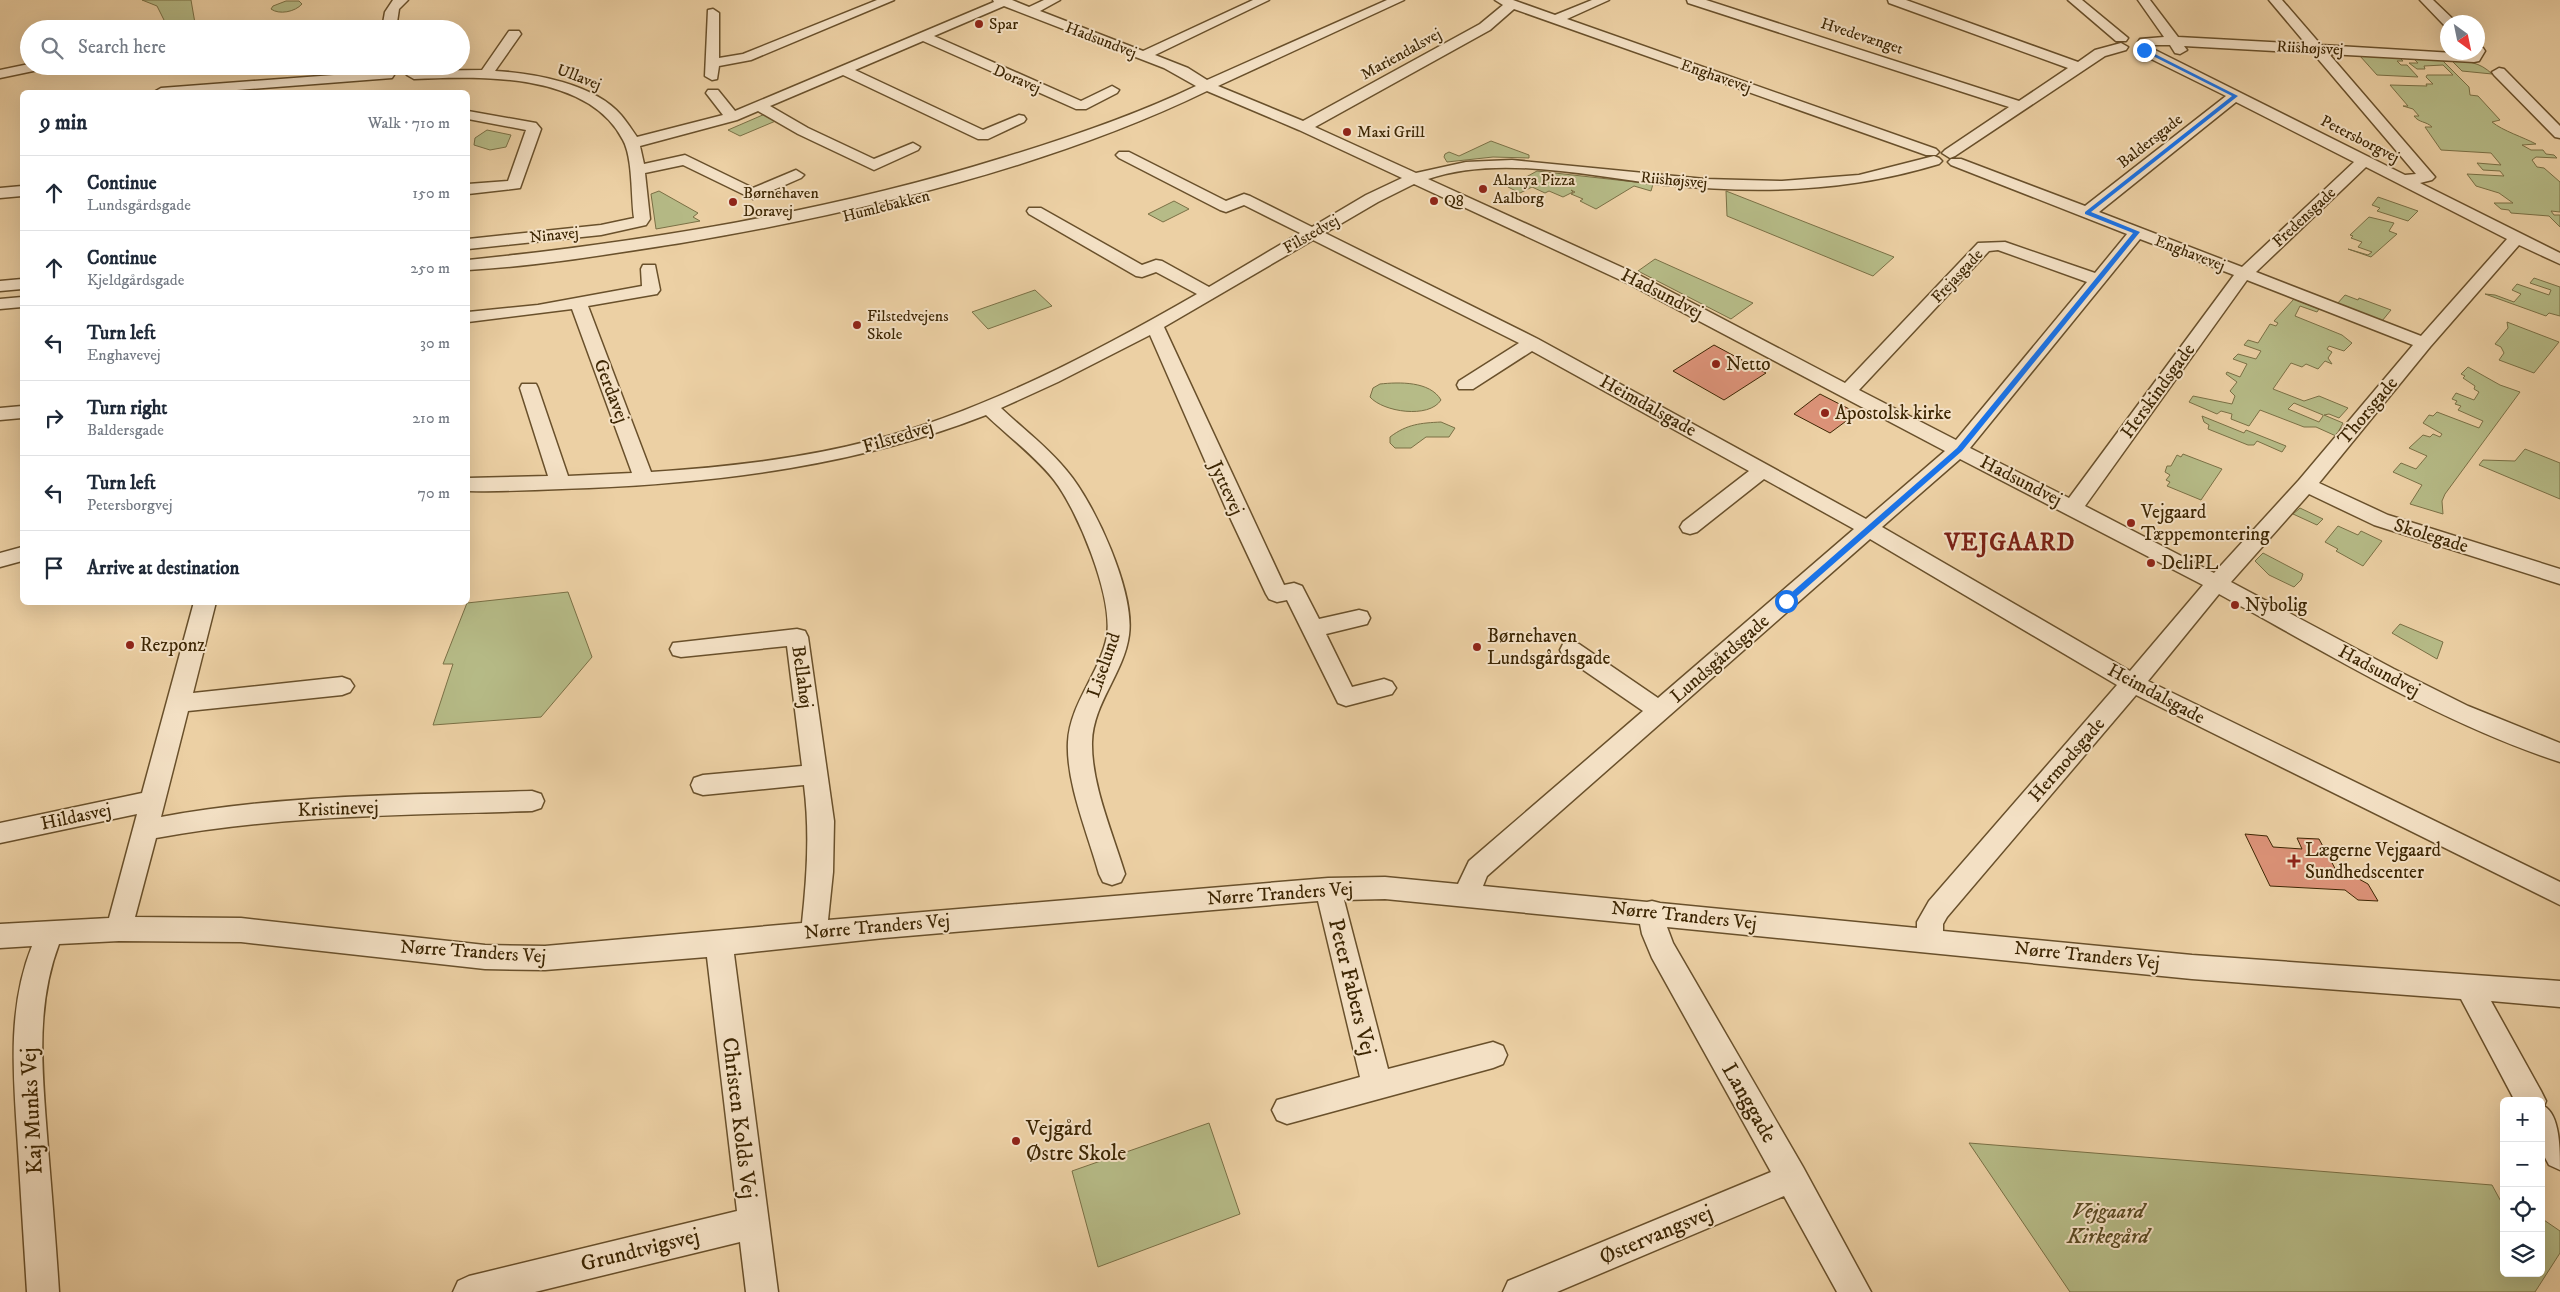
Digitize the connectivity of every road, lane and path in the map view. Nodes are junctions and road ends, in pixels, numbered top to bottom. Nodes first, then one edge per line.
1 (402, 0) edge
2 (888, 0) edge
3 (1054, 0) edge
4 (1263, 0) edge
5 (1398, 0) edge
6 (1602, 0) edge
7 (1692, 0) edge
8 (1894, 0) edge
9 (2074, 0) edge
10 (2144, 0) edge
11 (2275, 0) edge
12 (2426, 0) edge
13 (1002, 1) edge
14 (1506, 2) edge
15 (1030, 12) junction
16 (713, 13) dead end
17 (2442, 15) edge
18 (1555, 19) junction
19 (390, 20) edge
20 (514, 34) dead end
21 (922, 36) junction
22 (2173, 41) junction
23 (2121, 42) junction
24 (2144, 46) junction
25 (2317, 49) junction
26 (2440, 54) edge
27 (1143, 56) junction
28 (2079, 67) junction
29 (20, 70) edge
30 (844, 70) junction
31 (2184, 70) junction
32 (2499, 72) dead end
33 (0, 74) edge
34 (486, 74) junction
35 (388, 75) dead end
36 (422, 79) dead end
37 (1214, 87) junction
38 (188, 90) edge
39 (1112, 90) dead end
40 (713, 93) dead end
41 (2235, 96) junction
42 (760, 106) junction
43 (2021, 106) junction
44 (470, 115) edge
45 (732, 117) junction
46 (1019, 119) dead end
47 (1304, 127) junction
48 (2560, 134) edge
49 (633, 143) junction
50 (913, 147) dead end
51 (1124, 155) dead end
52 (1933, 157) junction
53 (1953, 157) junction
54 (2364, 161) junction
55 (636, 170) junction
56 (796, 175) dead end
57 (1414, 177) junction
58 (2427, 177) junction
59 (2403, 180) junction
60 (470, 188) edge
61 (20, 191) edge
62 (0, 193) edge
63 (2449, 203) junction
64 (1035, 210) dead end
65 (2087, 213) junction
66 (640, 222) joint
67 (1314, 232) junction
68 (2137, 232) junction
69 (2517, 237) junction
70 (470, 244) edge
71 (2560, 259) edge
72 (470, 265) edge
73 (649, 269) dead end
74 (2244, 273) junction
75 (470, 275) edge
76 (2096, 279) junction
77 (20, 284) edge
78 (0, 286) edge
79 (1209, 294) junction
80 (20, 302) edge
81 (578, 303) junction
82 (0, 304) edge
83 (20, 314) edge
84 (0, 316) edge
85 (470, 317) edge
86 (1154, 325) junction
87 (1532, 343) junction
88 (2424, 343) junction
89 (1466, 385) dead end
90 (529, 388) dead end
91 (1848, 390) junction
92 (987, 406) junction
93 (20, 412) edge
94 (0, 414) edge
95 (1959, 449) junction
96 (1763, 470) junction
97 (644, 478) junction
98 (560, 482) junction
99 (470, 485) edge
100 (2306, 485) junction
101 (2074, 508) junction
102 (1690, 527) dead end
103 (1869, 529) junction
104 (20, 555) edge
105 (0, 560) edge
106 (2560, 577) edge
107 (2217, 584) junction
108 (204, 605) edge
109 (1359, 618) dead end
110 (1312, 629) junction
111 (681, 650) dead end
112 (1571, 650) dead end
113 (2132, 683) junction
114 (342, 686) dead end
115 (1384, 688) dead end
116 (178, 703) junction
117 (1660, 711) junction
118 (2560, 753) edge
119 (815, 774) junction
120 (703, 785) dead end
121 (152, 801) junction
122 (532, 801) dead end
123 (144, 830) junction
124 (0, 833) edge
125 (1112, 874) dead end
126 (1328, 889) junction
127 (1466, 894) junction
128 (2560, 894) edge
129 (1652, 912) junction
130 (120, 929) junction
131 (814, 932) junction
132 (50, 933) junction
133 (0, 936) edge
134 (1930, 941) junction
135 (719, 944) junction
136 (2468, 986) junction
137 (2560, 994) edge
138 (1493, 1055) dead end
139 (1377, 1086) junction
140 (2529, 1097) edge
141 (1287, 1110) dead end
142 (2545, 1127) edge
143 (2560, 1155) edge
144 (1792, 1178) junction
145 (752, 1223) junction
146 (43, 1292) edge
147 (469, 1292) edge
148 (762, 1292) edge
149 (1519, 1292) edge
150 (1855, 1292) edge

1 - 19 street
2 - 16 street
3 - 15 street
4 - 27 street
5 - 37 street, Humlebakken
6 - 18 street
7 - 43 street, Hvedevænget
8 - 28 street
9 - 23 street
10 - 22 street
11 - 25 street
12 - 17 street
13 - 15 street, Hadsundvej
13 - 21 street
14 - 18 street, Enghavevej
14 - 47 street, Mariendalsvej
15 - 27 street, Hadsundvej
18 - 52 street, Enghavevej
20 - 34 street
21 - 30 street
21 - 39 street, Doravej
22 - 24 street, Riishøjsvej
22 - 25 street, Riishøjsvej
22 - 31 street
23 - 24 street
23 - 28 street
24 - 31 street, Petersborgvej
25 - 26 street, Riishøjsvej
25 - 58 street
27 - 37 street, Hadsundvej
28 - 43 street
29 - 33 street
30 - 42 street
30 - 46 street, Doravej
31 - 41 street, Petersborgvej
32 - 48 street
34 - 36 street, Ullavej
34 - 49 street, Ullavej
35 - 38 street
37 - 47 street, Hadsundvej
37 - 72 street, Humlebakken
37 - 75 street, Humlebakken
40 - 45 street
41 - 54 street, Petersborgvej
41 - 65 street, Baldersgade
42 - 45 street
42 - 50 street
43 - 53 street
44 - 60 street
45 - 49 street
47 - 57 street, Hadsundvej
49 - 55 street, Ullavej
51 - 67 street, Heimdalsgade
52 - 53 street, Enghavevej
52 - 57 street, Riishøjsvej
53 - 65 street, Enghavevej
54 - 59 street, Petersborgvej
54 - 74 street, Fredensgade
55 - 56 street
55 - 66 street, Ullavej
57 - 67 street, Filstedvej
57 - 91 street, Hadsundvej
58 - 59 street
58 - 63 street
59 - 63 street, Petersborgvej
61 - 62 street
63 - 69 street, Petersborgvej
64 - 79 street
65 - 68 street, Enghavevej
66 - 70 street, Ninavej
67 - 79 street, Filstedvej
67 - 87 street, Heimdalsgade
68 - 74 street, Enghavevej
68 - 76 street, Lundsgårdsgade
69 - 71 street, Petersborgvej
69 - 88 street, Thorsgade
73 - 81 street
74 - 88 street, Enghavevej
74 - 101 street, Herskindsgade
76 - 91 street, Frejasgade
76 - 95 street, Lundsgårdsgade
77 - 78 street
79 - 86 street, Filstedvej
80 - 82 street
81 - 85 street
81 - 97 street, Gerdavej
83 - 84 street
86 - 92 street, Filstedvej
86 - 110 street, Jyttevej
87 - 89 street
87 - 96 street, Heimdalsgade
88 - 100 street, Thorsgade
90 - 98 street
91 - 95 street, Hadsundvej
92 - 97 street, Filstedvej
92 - 125 street, Liselund
93 - 94 street
95 - 101 street, Hadsundvej
95 - 103 street, Lundsgårdsgade
96 - 102 street
96 - 103 street, Heimdalsgade
97 - 98 street, Filstedvej
98 - 99 street, Filstedvej
100 - 106 street, Skolegade
100 - 107 street, Thorsgade
101 - 107 street, Hadsundvej
103 - 113 street, Heimdalsgade
103 - 117 street, Lundsgårdsgade
104 - 105 street
107 - 113 street, Hermodsgade
107 - 118 street, Hadsundvej
108 - 116 street
109 - 110 street
110 - 115 street, Jyttevej
111 - 119 street, Bellahøj
112 - 117 street, Lundsgårdsgade
113 - 128 street, Heimdalsgade
113 - 134 street, Hermodsgade
114 - 116 street
116 - 121 street
117 - 127 street, Lundsgårdsgade
119 - 120 street
119 - 131 street, Bellahøj
121 - 123 street
121 - 124 street, Hildasvej
122 - 123 street, Kristinevej
123 - 130 street
126 - 127 street, Nørre Tranders Vej
126 - 131 street, Nørre Tranders Vej
126 - 139 street, Peter Fabers Vej
127 - 129 street, Nørre Tranders Vej
129 - 134 street, Nørre Tranders Vej
129 - 144 street, Langgade
130 - 132 street, Nørre Tranders Vej
130 - 135 street, Nørre Tranders Vej
131 - 135 street, Nørre Tranders Vej
132 - 133 street, Nørre Tranders Vej
132 - 146 street, Kaj Munks Vej
134 - 136 street, Nørre Tranders Vej
135 - 145 street, Christen Kolds Vej
136 - 137 street, Nørre Tranders Vej
136 - 140 street
138 - 139 street
139 - 141 street
142 - 143 street
144 - 149 street, Østervangsvej
144 - 150 street, Langgade
145 - 147 street, Grundtvigsvej
145 - 148 street, Christen Kolds Vej

